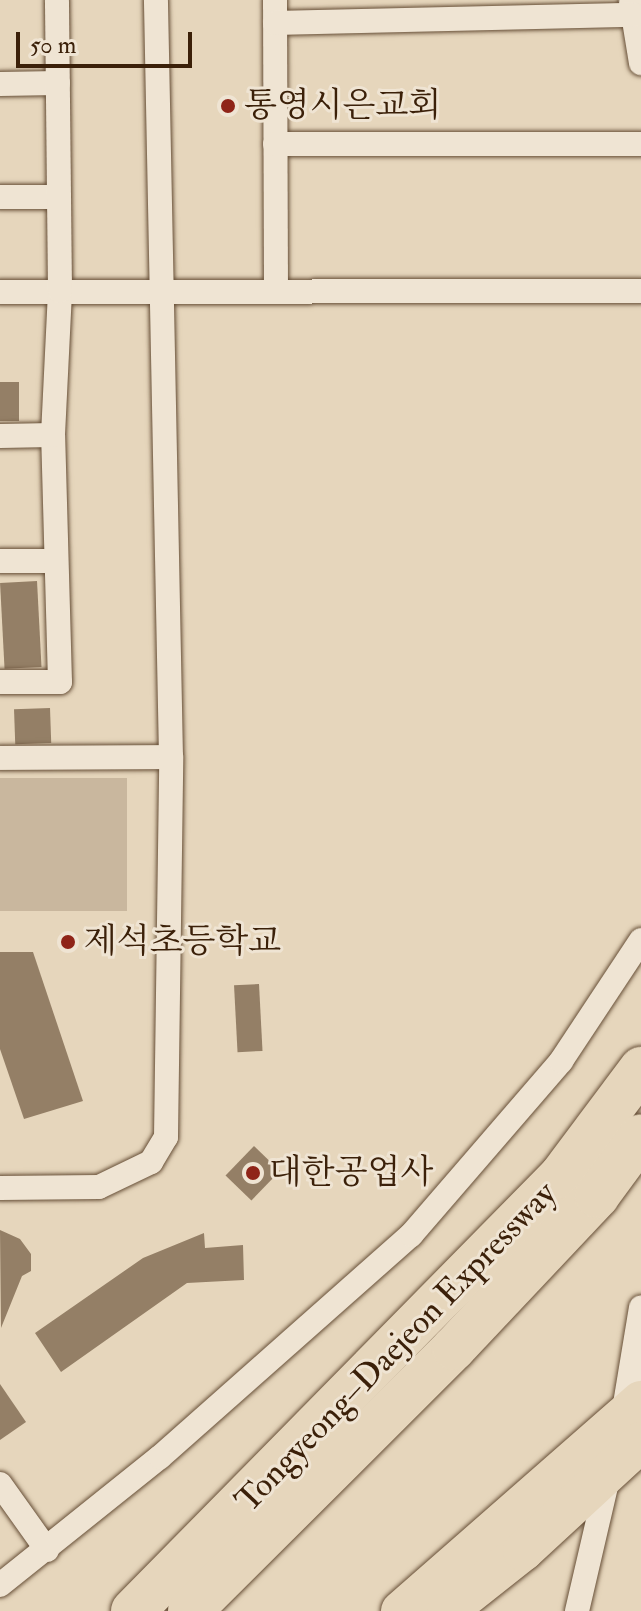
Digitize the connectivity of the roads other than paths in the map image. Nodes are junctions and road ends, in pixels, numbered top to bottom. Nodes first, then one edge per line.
1 (57, 0) edge
2 (156, 0) edge
3 (632, 8) edge
4 (275, 11) edge
5 (641, 63) edge
6 (58, 83) junction
7 (0, 84) edge
8 (275, 144) junction
9 (641, 144) edge
10 (0, 197) edge
11 (59, 197) junction
12 (159, 289) junction
13 (276, 289) junction
14 (60, 291) junction
15 (641, 291) edge
16 (0, 292) edge
17 (53, 435) junction
18 (0, 436) edge
19 (0, 561) edge
20 (55, 561) junction
21 (0, 682) edge
22 (171, 757) junction
23 (0, 758) edge
24 (641, 940) edge
25 (641, 1069) edge
26 (641, 1136) edge
27 (0, 1188) edge
28 (641, 1307) edge
29 (635, 1420) edge
30 (609, 1473) junction
31 (0, 1484) edge
32 (47, 1550) junction
33 (0, 1585) edge
34 (133, 1611) edge
35 (190, 1611) edge
36 (401, 1611) edge
37 (447, 1611) edge
38 (577, 1611) edge

1 - 6 street
2 - 12 street
3 - 4 street
3 - 5 street
4 - 8 street
6 - 7 street
6 - 11 street
8 - 9 street
8 - 13 street
10 - 11 street
11 - 14 street
12 - 13 street
12 - 14 street
12 - 22 street
13 - 15 street
14 - 16 street
14 - 17 street
17 - 18 street
17 - 20 street
19 - 20 street
20 - 21 street
22 - 23 street
22 - 27 street
24 - 32 street
25 - 34 highway, Tongyeong–Daejeon Expressway
26 - 35 highway, Tongyeong–Daejeon Expressway
28 - 29 street
29 - 30 main road
29 - 36 main road
30 - 37 main road
30 - 38 street
31 - 32 street
32 - 33 street

